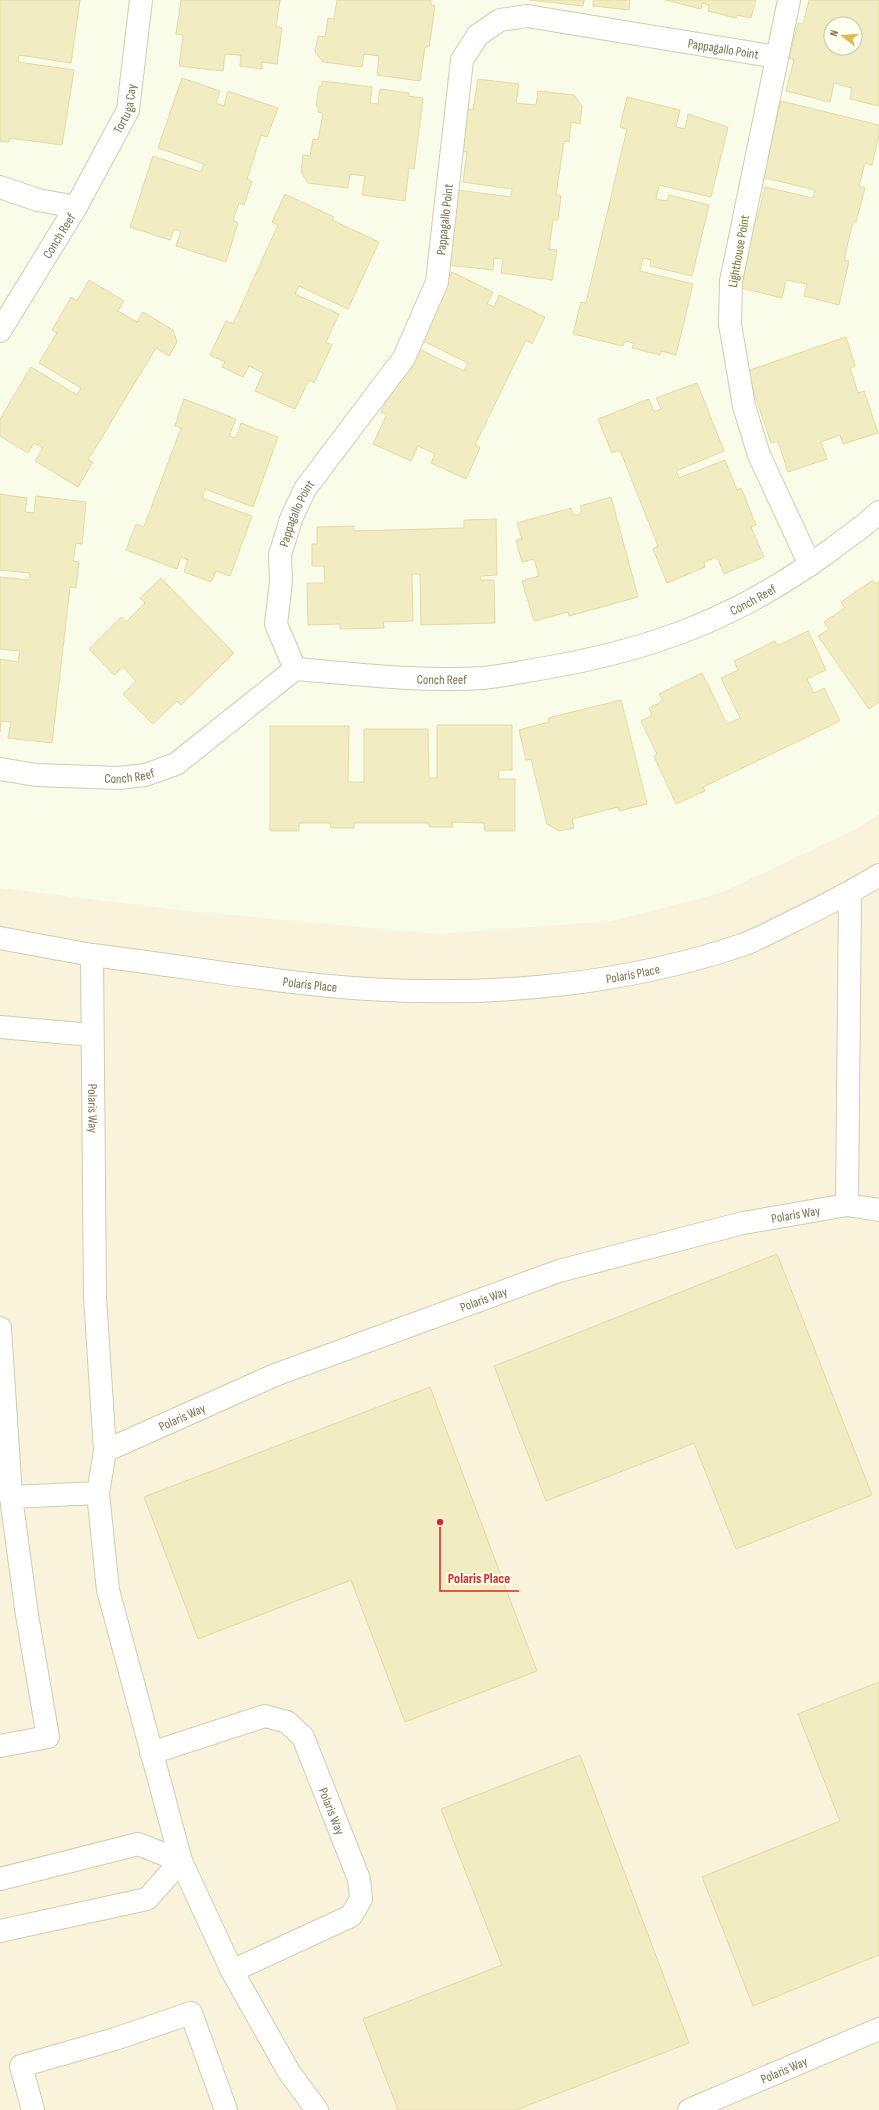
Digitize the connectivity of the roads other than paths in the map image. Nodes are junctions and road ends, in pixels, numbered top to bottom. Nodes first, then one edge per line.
1 (141, 0) edge
2 (789, 0) edge
3 (777, 57) junction
4 (0, 188) edge
5 (76, 207) junction
6 (0, 331) edge
7 (879, 512) edge
8 (810, 565) junction
9 (296, 668) junction
10 (0, 769) edge
11 (879, 875) edge
12 (850, 894) junction
13 (0, 938) edge
14 (92, 955) junction
15 (0, 1027) edge
16 (92, 1036) junction
17 (847, 1205) junction
18 (879, 1210) edge
19 (0, 1328) edge
20 (105, 1451) junction
21 (98, 1493) junction
22 (11, 1497) junction
23 (0, 1746) edge
24 (151, 1753) junction
25 (181, 1861) junction
26 (0, 1879) edge
27 (0, 1931) edge
28 (232, 1971) junction
29 (879, 2029) edge
30 (33, 2110) edge
31 (226, 2110) edge
32 (317, 2110) edge
33 (689, 2110) edge

1 - 5 street, Tortuga Cay
2 - 3 street, Lighthouse Point
3 - 8 street, Lighthouse Point
3 - 9 street, Pappagallo Point
4 - 5 street, Conch Reef
5 - 6 street, Conch Reef
7 - 8 street, Conch Reef
8 - 9 street, Conch Reef
9 - 10 street, Conch Reef
11 - 12 street, Polaris Place
12 - 14 street, Polaris Place
12 - 17 street
13 - 14 street
14 - 16 street, Polaris Way
15 - 16 street
16 - 20 street, Polaris Way
17 - 18 street, Polaris Way
17 - 20 street, Polaris Way
19 - 22 street
20 - 21 street, Polaris Way
21 - 22 street
21 - 24 street, Polaris Way
22 - 23 street
24 - 25 street, Polaris Way
24 - 28 street, Polaris Way
25 - 26 street
25 - 27 street
25 - 28 street, Polaris Way
28 - 32 street, Polaris Way
29 - 33 street, Polaris Way
30 - 31 street

